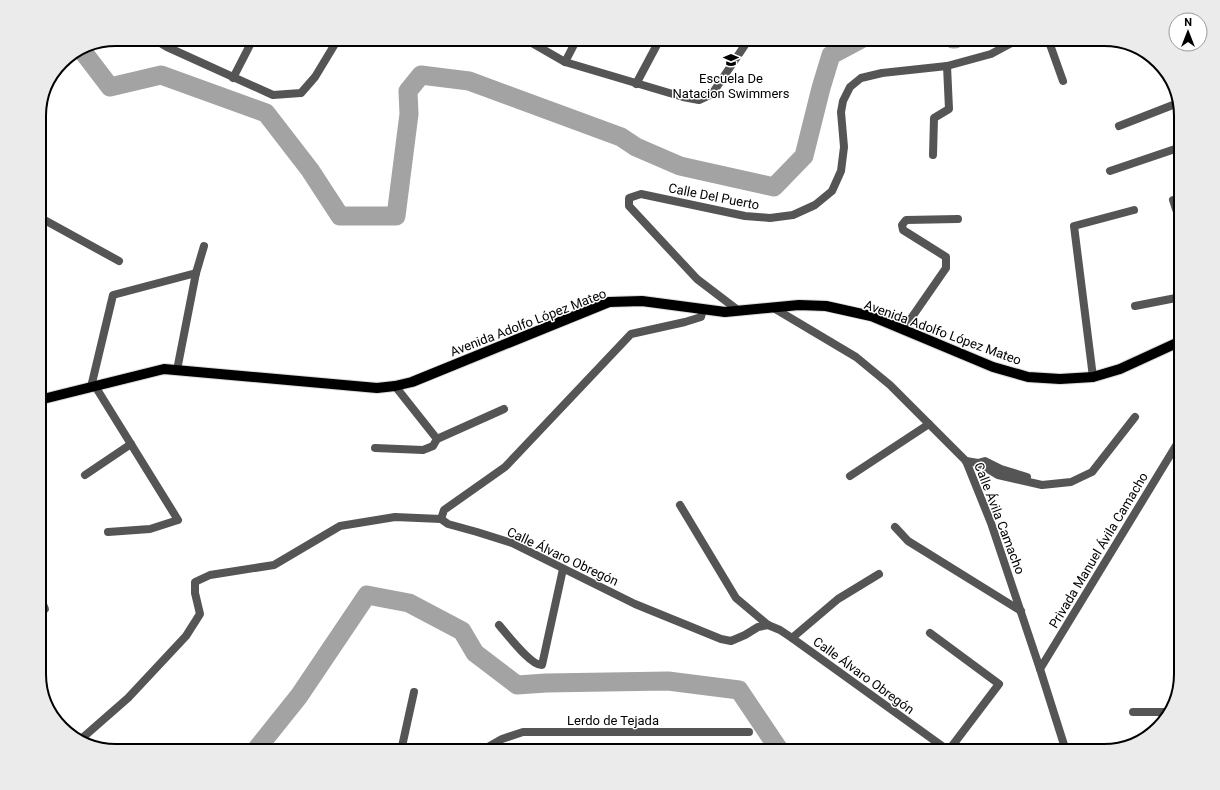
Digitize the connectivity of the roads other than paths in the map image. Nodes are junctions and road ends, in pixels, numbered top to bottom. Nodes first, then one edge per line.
1 (249, 46) edge
2 (334, 46) edge
3 (537, 46) edge
4 (573, 46) edge
5 (656, 46) edge
6 (745, 46) edge
7 (1006, 46) edge
8 (1050, 46) edge
9 (167, 47) edge
10 (565, 62) junction
11 (947, 66) junction
12 (233, 78) junction
13 (1063, 81) dead end
14 (636, 84) junction
15 (1173, 105) edge
16 (1119, 126) dead end
17 (1174, 149) edge
18 (933, 155) dead end
19 (1110, 171) dead end
20 (1173, 200) dead end
21 (1174, 203) edge
22 (1134, 210) dead end
23 (958, 219) dead end
24 (46, 221) edge
25 (204, 246) dead end
26 (119, 261) dead end
27 (196, 273) junction
28 (1174, 298) edge
29 (1135, 306) dead end
30 (772, 307) junction
31 (703, 309) junction
32 (739, 311) junction
33 (904, 330) junction
34 (1174, 344) edge
35 (177, 370) junction
36 (1093, 377) junction
37 (93, 386) junction
38 (395, 386) junction
39 (46, 398) edge
40 (504, 409) dead end
41 (1135, 417) dead end
42 (929, 424) junction
43 (437, 439) junction
44 (131, 444) junction
45 (375, 448) dead end
46 (1174, 449) edge
47 (966, 461) junction
48 (85, 475) dead end
49 (850, 476) dead end
50 (680, 505) dead end
51 (441, 519) junction
52 (895, 527) dead end
53 (108, 532) dead end
54 (563, 568) junction
55 (880, 574) dead end
56 (1021, 611) junction
57 (499, 625) dead end
58 (768, 625) junction
59 (930, 633) dead end
60 (792, 638) junction
61 (1040, 669) junction
62 (414, 692) dead end
63 (1133, 712) dead end
64 (1163, 712) edge
65 (749, 732) dead end
66 (84, 736) edge
67 (403, 744) edge
68 (493, 744) edge
69 (939, 744) edge
70 (954, 744) edge
71 (1064, 744) edge

1 - 12 street
2 - 12 street
3 - 10 street
4 - 10 street
5 - 14 street
6 - 14 street
7 - 11 street, Calle Del Puerto
8 - 13 street
9 - 12 street
10 - 14 street
11 - 18 street
11 - 32 street, Calle Del Puerto
15 - 16 street
17 - 19 street
20 - 21 street
22 - 36 street
23 - 33 street
24 - 26 street
25 - 27 street
27 - 35 street
27 - 37 street
28 - 29 street
30 - 32 main road, Avenida Adolfo López Mateo
30 - 33 main road, Avenida Adolfo López Mateo
30 - 42 street, Calle Ávila Camacho
31 - 32 main road, Avenida Adolfo López Mateo
31 - 38 main road, Avenida Adolfo López Mateo
31 - 51 street
33 - 36 main road, Avenida Adolfo López Mateo
34 - 36 main road, Avenida Adolfo López Mateo
35 - 37 main road, Avenida Adolfo López Mateo
35 - 38 main road, Avenida Adolfo López Mateo
37 - 39 main road, Avenida Adolfo López Mateo
37 - 44 street
38 - 43 street
40 - 43 street
41 - 47 street
42 - 47 street, Calle Ávila Camacho
42 - 49 street
43 - 45 street
44 - 48 street
44 - 53 street
46 - 61 street, Privada Manuel Ávila Camacho
47 - 56 street, Calle Ávila Camacho
50 - 58 street
51 - 54 street, Calle Álvaro Obregón
51 - 66 street
52 - 56 street
54 - 57 street
54 - 58 street, Calle Álvaro Obregón
55 - 60 street
56 - 61 street, Calle Ávila Camacho
58 - 60 street, Calle Álvaro Obregón
59 - 70 street
60 - 69 street, Calle Álvaro Obregón
61 - 71 street, Calle Ávila Camacho
62 - 67 street
63 - 64 street
65 - 68 street, Lerdo de Tejada

